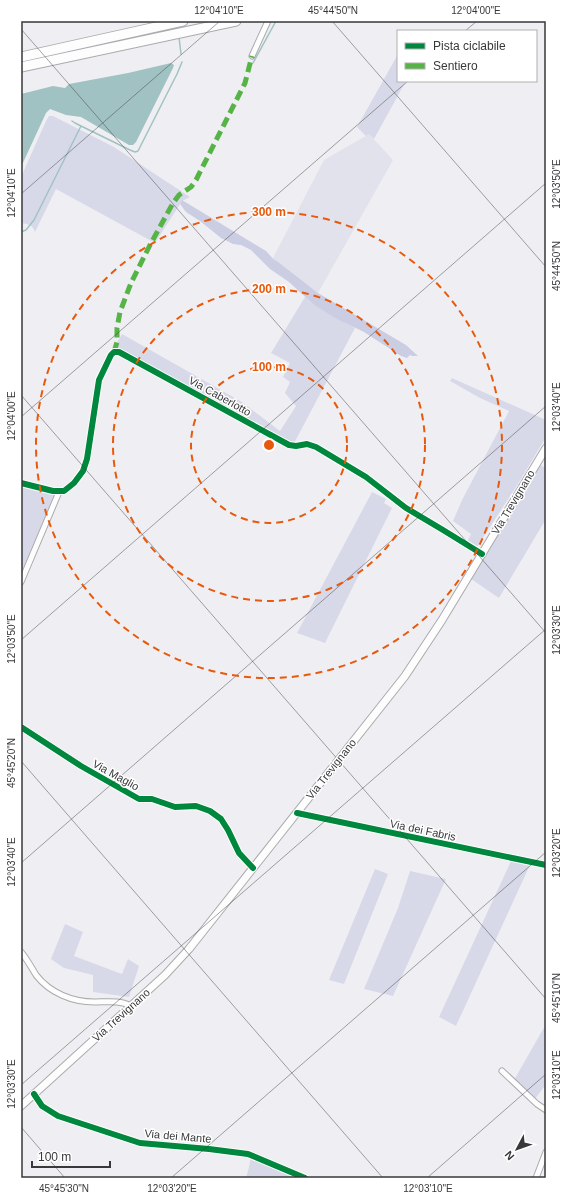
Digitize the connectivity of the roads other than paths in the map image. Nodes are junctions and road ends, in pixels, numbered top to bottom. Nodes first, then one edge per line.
1 (183, 21) edge
2 (236, 21) edge
3 (267, 23) edge
4 (252, 56) dead end
5 (21, 57) edge
6 (21, 67) edge
7 (546, 448) edge
8 (21, 483) edge
9 (59, 492) junction
10 (482, 554) junction
11 (21, 582) edge
12 (21, 727) edge
13 (297, 813) junction
14 (546, 865) edge
15 (253, 868) junction
16 (21, 952) edge
17 (131, 1006) junction
18 (502, 1071) dead end
19 (34, 1094) junction
20 (21, 1106) edge
21 (546, 1110) edge
22 (546, 1152) edge
23 (540, 1168) junction
24 (546, 1171) edge
25 (305, 1178) edge
26 (536, 1178) edge

1 - 5 highway
2 - 6 highway
3 - 4 street
7 - 10 main road, Via Trevignano
8 - 9 street
9 - 10 street, Via Caberlotto
9 - 11 street
10 - 13 main road, Via Trevignano
12 - 15 street, Via Maglio
13 - 14 street, Via dei Fabris
13 - 15 main road, Via Trevignano
15 - 17 main road, Via Trevignano
16 - 17 street
17 - 19 main road, Via Trevignano
18 - 21 street
19 - 20 main road, Via Trevignano
19 - 25 street, Via dei Mante
22 - 23 street
23 - 24 street
23 - 26 street

